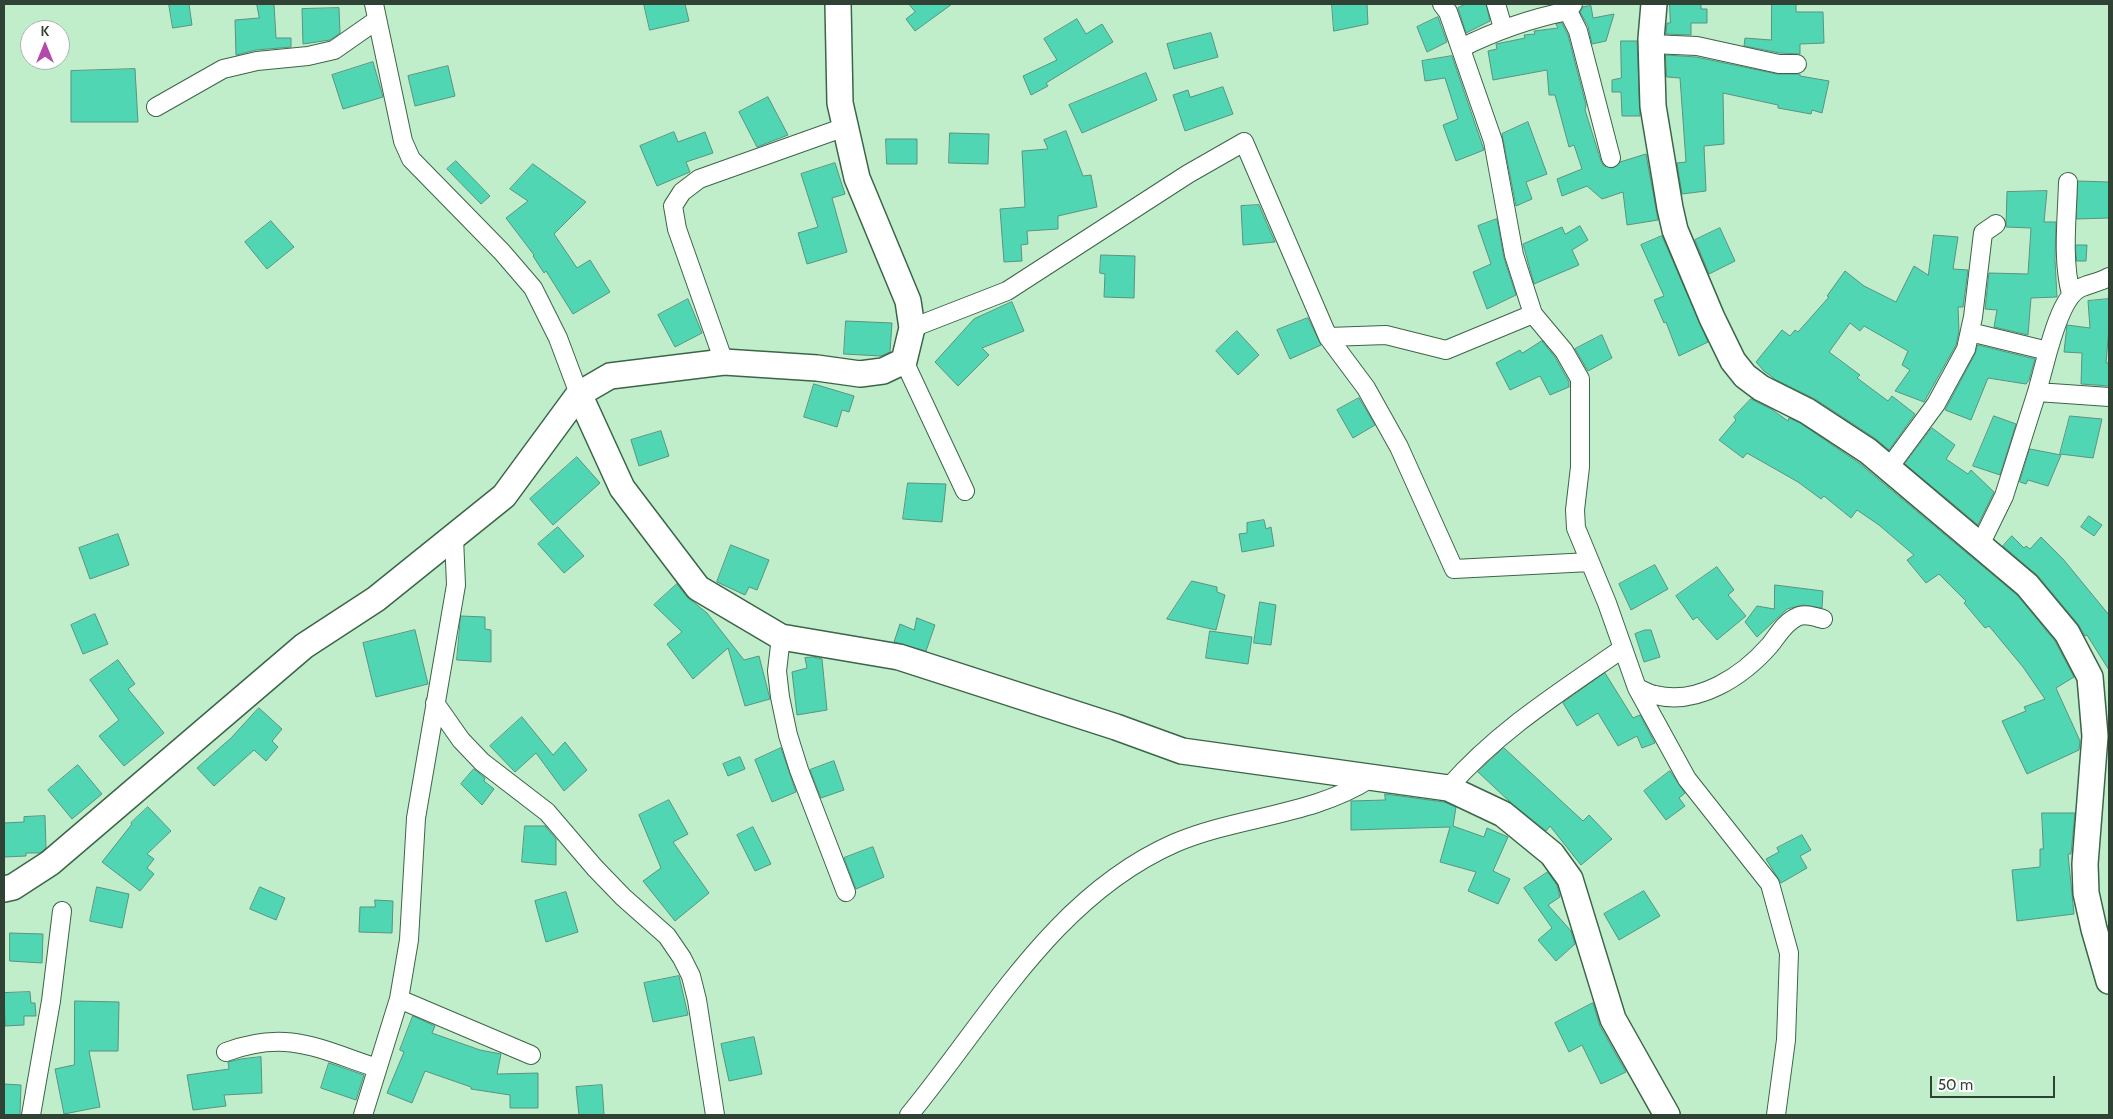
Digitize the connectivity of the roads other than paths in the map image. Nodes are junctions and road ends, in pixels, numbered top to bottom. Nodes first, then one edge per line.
1 (838, 4) edge
2 (1442, 4) edge
3 (1496, 4) edge
4 (1654, 4) edge
5 (1571, 7) edge
6 (376, 12) edge
7 (1503, 28) junction
8 (1651, 44) junction
9 (1461, 48) junction
10 (1797, 64) dead end
11 (156, 107) dead end
12 (845, 127) junction
13 (1611, 158) dead end
14 (2068, 182) dead end
15 (1996, 224) dead end
16 (2109, 277) edge
17 (2071, 294) junction
18 (1533, 314) junction
19 (912, 328) junction
20 (1970, 332) junction
21 (1328, 337) junction
22 (2048, 351) junction
23 (904, 361) junction
24 (724, 362) junction
25 (2037, 392) junction
26 (579, 394) junction
27 (2109, 397) edge
28 (1888, 469) junction
29 (964, 491) dead end
30 (454, 536) junction
31 (1979, 547) junction
32 (1590, 562) junction
33 (1823, 619) dead end
34 (781, 637) junction
35 (1622, 649) junction
36 (1637, 688) junction
37 (435, 703) junction
38 (1371, 778) junction
39 (1448, 788) junction
40 (4, 889) edge
41 (846, 892) dead end
42 (62, 911) dead end
43 (2109, 980) edge
44 (399, 999) junction
45 (226, 1052) dead end
46 (531, 1055) dead end
47 (378, 1068) junction
48 (31, 1115) edge
49 (363, 1115) edge
50 (715, 1115) edge
51 (909, 1115) edge
52 (1667, 1115) edge
53 (1776, 1115) edge

1 - 12 street
2 - 9 street
3 - 7 street
4 - 8 street
5 - 7 street
5 - 13 street
6 - 11 street
6 - 26 street
7 - 9 street
8 - 10 street
8 - 28 street
9 - 18 street
12 - 19 street
12 - 24 street
14 - 17 street
15 - 20 street
16 - 17 street
17 - 22 street
18 - 21 street
18 - 32 street
19 - 21 street
19 - 23 street
20 - 22 street
20 - 28 street
21 - 32 street
22 - 25 street
23 - 24 street
23 - 29 street
24 - 26 street
25 - 27 street
25 - 31 street
26 - 30 street
26 - 34 street
28 - 31 street
30 - 37 street
30 - 40 street
31 - 43 street
32 - 35 street
33 - 36 street
34 - 38 street
34 - 41 street
35 - 36 street
35 - 39 street
36 - 53 street
37 - 44 street
37 - 50 street
38 - 39 street
38 - 51 street
39 - 52 street
42 - 48 street
44 - 46 street
44 - 47 street
45 - 47 street
47 - 49 street

